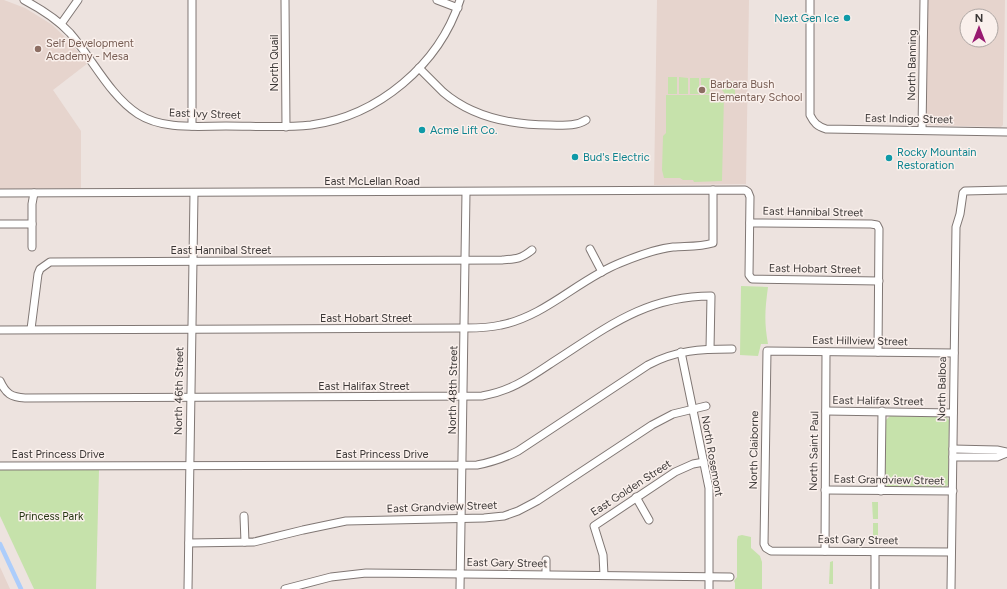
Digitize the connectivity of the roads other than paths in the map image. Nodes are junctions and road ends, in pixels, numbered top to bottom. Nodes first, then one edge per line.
1 (24, 0) edge
2 (78, 0) edge
3 (192, 0) edge
4 (285, 0) edge
5 (437, 0) edge
6 (460, 0) edge
7 (810, 0) edge
8 (924, 0) edge
9 (458, 8) junction
10 (61, 24) junction
11 (420, 68) junction
12 (586, 120) dead end
13 (192, 126) junction
14 (286, 127) junction
15 (922, 130) junction
16 (1007, 132) edge
17 (713, 190) junction
18 (1007, 190) edge
19 (466, 192) junction
20 (0, 193) edge
21 (34, 193) junction
22 (194, 193) junction
23 (750, 222) junction
24 (0, 224) edge
25 (32, 224) junction
26 (32, 247) dead end
27 (590, 249) dead end
28 (532, 250) dead end
29 (466, 260) junction
30 (193, 261) junction
31 (602, 272) junction
32 (879, 280) junction
33 (465, 328) junction
34 (30, 329) junction
35 (192, 329) junction
36 (0, 330) edge
37 (710, 349) junction
38 (732, 349) dead end
39 (767, 351) joint
40 (681, 352) junction
41 (826, 352) junction
42 (878, 352) junction
43 (954, 353) junction
44 (0, 381) edge
45 (463, 396) junction
46 (190, 398) junction
47 (706, 406) dead end
48 (692, 409) junction
49 (826, 411) junction
50 (882, 411) junction
51 (953, 413) junction
52 (953, 453) junction
53 (1007, 453) edge
54 (704, 462) junction
55 (462, 465) junction
56 (0, 466) edge
57 (190, 466) junction
58 (825, 490) junction
59 (881, 491) junction
60 (953, 491) junction
61 (636, 497) junction
62 (244, 516) dead end
63 (461, 519) junction
64 (649, 520) dead end
65 (245, 542) junction
66 (189, 543) junction
67 (766, 548) joint
68 (825, 551) junction
69 (875, 552) junction
70 (952, 552) junction
71 (546, 560) dead end
72 (460, 573) junction
73 (546, 574) junction
74 (604, 575) junction
75 (709, 577) junction
76 (730, 577) dead end
77 (188, 589) edge
78 (285, 589) edge
79 (460, 589) edge
80 (709, 589) edge
81 (875, 589) edge
82 (951, 589) edge

1 - 10 street, East Ivy Street
2 - 10 street
3 - 13 street
4 - 14 street, North Quail
5 - 9 street
6 - 9 street
7 - 15 street, East Indigo Street
8 - 15 street, North Banning
9 - 11 street
10 - 13 street, East Ivy Street
11 - 12 street
11 - 14 street, East Ivy Street
13 - 14 street, East Ivy Street
15 - 16 street, East Indigo Street
17 - 19 street, East McLellan Road
17 - 23 street, East McLellan Road
17 - 31 street, East Hobart Street
18 - 43 street, North Balboa
19 - 22 street, East McLellan Road
19 - 29 street, North 48th Street
20 - 21 street, East McLellan Road
21 - 22 street, East McLellan Road
21 - 25 street
22 - 30 street, North 46th Street
23 - 32 street, East Hannibal Street
23 - 32 street, East Hobart Street
24 - 25 street
25 - 26 street
27 - 31 street
28 - 29 street, East Hannibal Street
29 - 30 street, East Hannibal Street
29 - 33 street, North 48th Street
30 - 34 street, East Hannibal Street
30 - 35 street, North 46th Street
31 - 33 street, East Hobart Street
32 - 42 street
33 - 35 street, East Hobart Street
33 - 45 street, North 48th Street
34 - 35 street, East Hobart Street
34 - 36 street, East Hobart Street
35 - 46 street, North 46th Street
37 - 38 street, East Princess Drive
37 - 40 street, East Princess Drive
37 - 45 street, East Halifax Street
39 - 41 street, East Hillview Street
39 - 67 street, North Claiborne
40 - 48 street, North Rosemont
40 - 55 street, East Princess Drive
41 - 42 street, East Hillview Street
41 - 49 street, North Saint Paul
42 - 43 street, East Hillview Street
43 - 51 street, North Balboa
44 - 46 street, East Halifax Street
45 - 46 street, East Halifax Street
45 - 55 street, North 48th Street
46 - 57 street, North 46th Street
47 - 48 street, East Grandview Street
48 - 54 street, North Rosemont
48 - 63 street, East Grandview Street
49 - 50 street, East Halifax Street
49 - 58 street, North Saint Paul
50 - 51 street, East Halifax Street
50 - 59 street
51 - 52 street, North Balboa
52 - 53 street
52 - 60 street, North Balboa
54 - 61 street, East Golden Street
54 - 75 street, North Rosemont
55 - 57 street, East Princess Drive
55 - 63 street, North 48th Street
56 - 57 street, East Princess Drive
57 - 66 street, North 46th Street
58 - 59 street, East Grandview Street
58 - 68 street, North Saint Paul
59 - 60 street, East Grandview Street
60 - 70 street, North Balboa
61 - 64 street
61 - 74 street, East Golden Street
62 - 65 street
63 - 65 street, East Grandview Street
63 - 72 street, North 48th Street
65 - 66 street, East Grandview Street
66 - 77 street, North 46th Street
67 - 68 street, East Gary Street
68 - 69 street, East Gary Street
69 - 70 street, East Gary Street
69 - 81 street
70 - 82 street, North Balboa
71 - 73 street
72 - 73 street, East Gary Street
72 - 78 street, East Gary Street
72 - 79 street, North 48th Street
73 - 74 street, East Gary Street
74 - 75 street, East Gary Street
75 - 76 street, East Gary Street
75 - 80 street, North Rosemont

